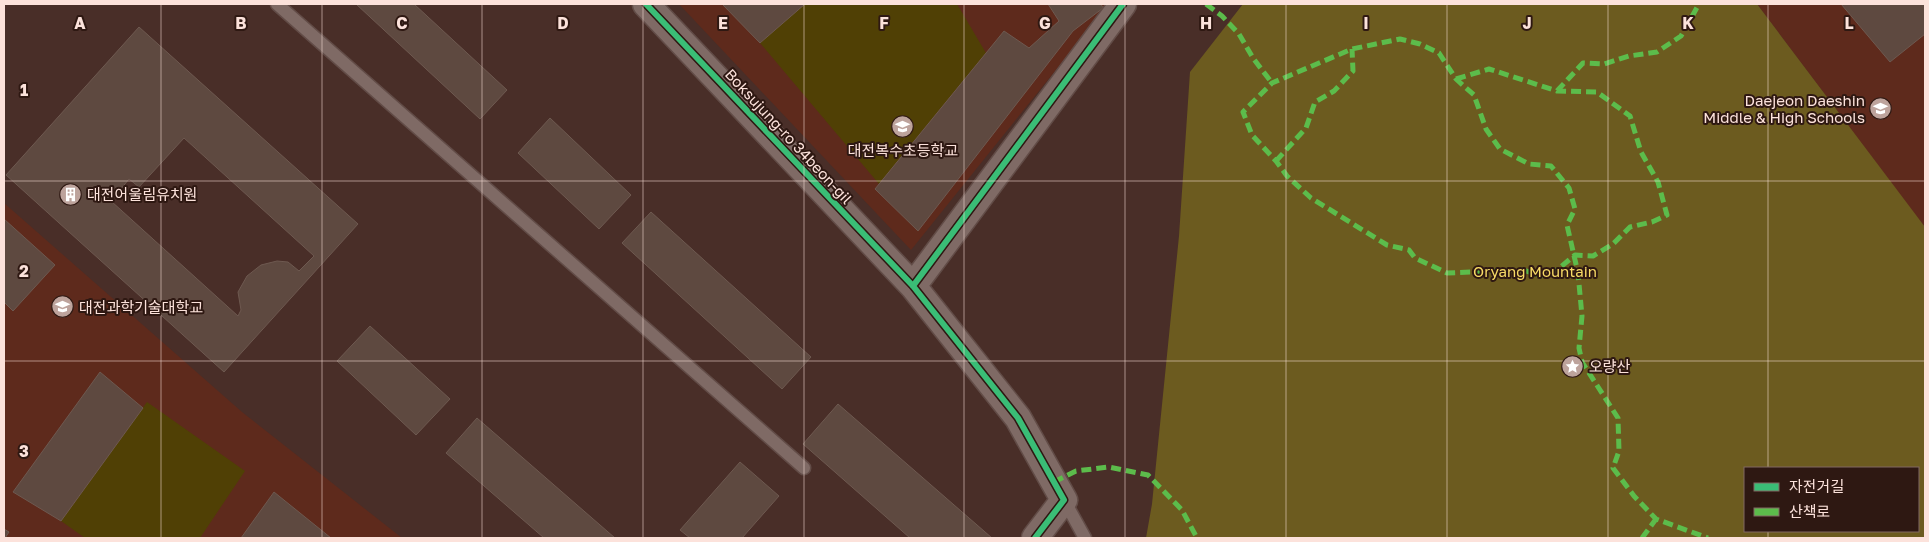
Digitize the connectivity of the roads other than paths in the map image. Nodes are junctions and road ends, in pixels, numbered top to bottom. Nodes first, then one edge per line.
1 (277, 4) edge
2 (646, 4) edge
3 (1123, 4) edge
4 (913, 286) junction
5 (804, 468) dead end
6 (1064, 500) junction
7 (1035, 538) edge
8 (1085, 538) edge

1 - 5 lane
2 - 4 street, Boksujung-ro 34beon-gil
3 - 4 street
4 - 6 street, Boksujung-ro 34beon-gil
6 - 7 street
6 - 8 lane

